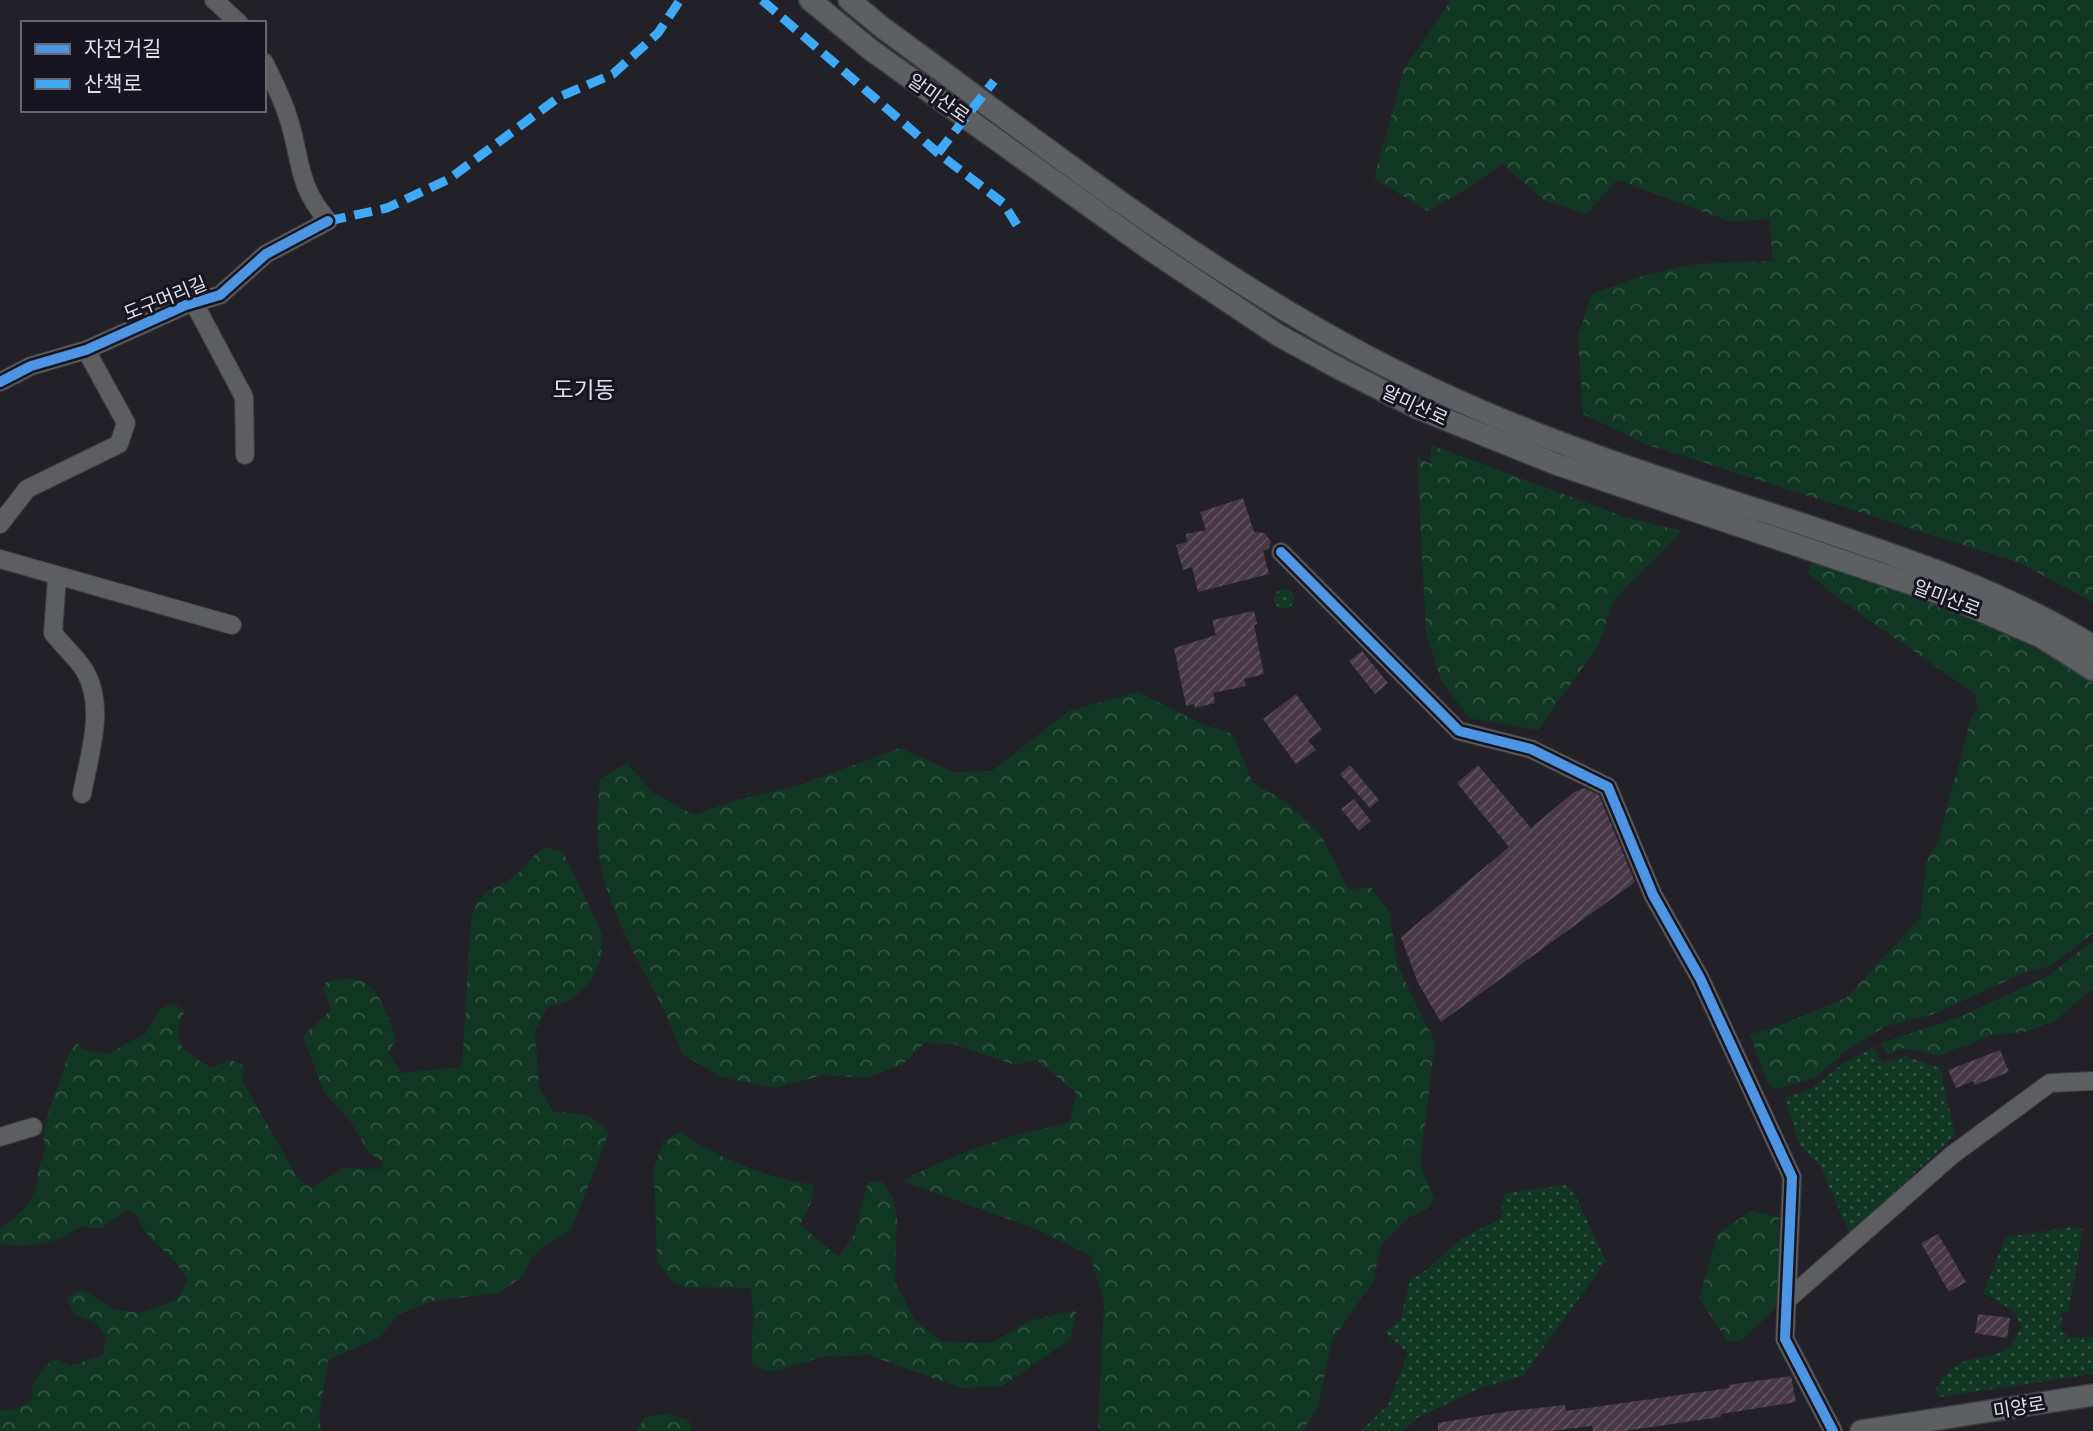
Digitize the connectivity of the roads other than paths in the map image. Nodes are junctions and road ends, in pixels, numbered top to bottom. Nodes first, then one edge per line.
1 (214, 0) edge
2 (810, 0) edge
3 (849, 0) edge
4 (237, 21) edge
5 (266, 67) edge
6 (194, 303) junction
7 (86, 350) junction
8 (0, 382) edge
9 (244, 455) dead end
10 (0, 524) edge
11 (1281, 552) dead end
12 (0, 559) edge
13 (57, 577) junction
14 (232, 625) dead end
15 (2093, 646) edge
16 (2093, 670) edge
17 (82, 794) dead end
18 (2093, 1081) edge
19 (33, 1127) dead end
20 (0, 1137) edge
21 (1787, 1300) junction
22 (2093, 1395) edge
23 (1833, 1431) edge
24 (1861, 1431) edge

1 - 4 street
2 - 16 main road, 알미산로
3 - 15 main road, 알미산로
5 - 6 street, 도구머리길
6 - 7 street, 도구머리길
6 - 9 street
7 - 8 street, 도구머리길
7 - 10 street
11 - 21 street
12 - 13 street
13 - 14 street
13 - 17 street
18 - 21 street
19 - 20 street
21 - 23 street
22 - 24 main road, 미양로

